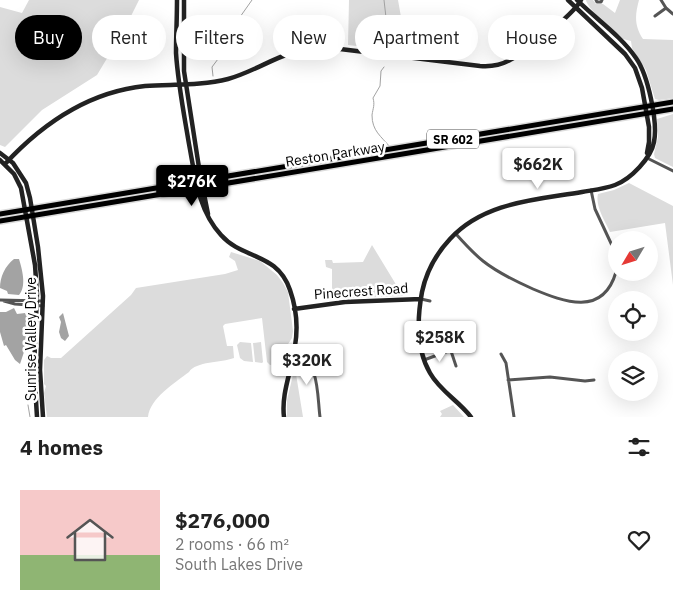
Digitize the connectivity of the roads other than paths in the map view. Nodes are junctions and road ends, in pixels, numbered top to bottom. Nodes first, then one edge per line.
1 (177, 0) edge
2 (184, 0) edge
3 (568, 0) edge
4 (596, 0) edge
5 (602, 0) edge
6 (661, 0) edge
7 (579, 1) edge
8 (576, 8) junction
9 (666, 8) junction
10 (673, 14) edge
11 (655, 16) dead end
12 (186, 84) junction
13 (180, 85) junction
14 (673, 102) edge
15 (648, 106) junction
16 (673, 109) edge
17 (650, 113) junction
18 (0, 153) edge
19 (646, 157) junction
20 (0, 160) edge
21 (10, 160) junction
22 (5, 164) junction
23 (673, 171) edge
24 (198, 181) junction
25 (200, 188) junction
26 (591, 190) junction
27 (29, 209) junction
28 (0, 214) edge
29 (30, 216) junction
30 (0, 221) edge
31 (455, 234) junction
32 (608, 237) edge
33 (612, 281) edge
34 (421, 299) junction
35 (1, 300) edge
36 (430, 301) dead end
37 (37, 303) junction
38 (43, 303) junction
39 (294, 309) junction
40 (446, 336) dead end
41 (451, 350) junction
42 (294, 351) junction
43 (501, 354) dead end
44 (424, 360) junction
45 (456, 366) dead end
46 (508, 380) junction
47 (594, 380) dead end
48 (37, 417) edge
49 (43, 417) edge
50 (284, 417) edge
51 (320, 417) edge
52 (471, 417) edge
53 (514, 417) edge

1 - 13 street
2 - 12 street
3 - 8 street
4 - 5 street
6 - 9 street
7 - 8 street
7 - 15 street
8 - 12 street
8 - 15 street
9 - 10 street
9 - 11 street
12 - 13 street
12 - 24 street
13 - 21 street
13 - 24 street
14 - 15 main road, Reston Parkway / SR 602
15 - 17 street
15 - 24 main road, Reston Parkway / SR 602
16 - 17 main road, Reston Parkway / SR 602
17 - 19 street
17 - 25 main road, Reston Parkway / SR 602
18 - 21 street, Sunrise Valley Drive
19 - 23 street
19 - 26 street
20 - 22 street, Sunrise Valley Drive
21 - 22 street
21 - 27 street, Sunrise Valley Drive
22 - 27 street, Sunrise Valley Drive
24 - 25 street
24 - 27 main road, Reston Parkway / SR 602
25 - 29 main road, Reston Parkway / SR 602
25 - 39 street
26 - 31 street
26 - 32 street
27 - 28 main road, Reston Parkway / SR 602
27 - 29 street, Sunrise Valley Drive
29 - 30 main road, Reston Parkway / SR 602
29 - 37 street, Sunrise Valley Drive
29 - 38 street, Sunrise Valley Drive
31 - 33 street
31 - 34 street
34 - 36 street, Pinecrest Road
34 - 39 street, Pinecrest Road
34 - 44 street
35 - 37 street
37 - 38 street
37 - 48 street, Sunrise Valley Drive
38 - 49 street, Sunrise Valley Drive
39 - 42 street
40 - 41 street
41 - 44 street
41 - 45 street
42 - 50 street
42 - 51 street
43 - 46 street
44 - 52 street
46 - 47 street
46 - 53 street

